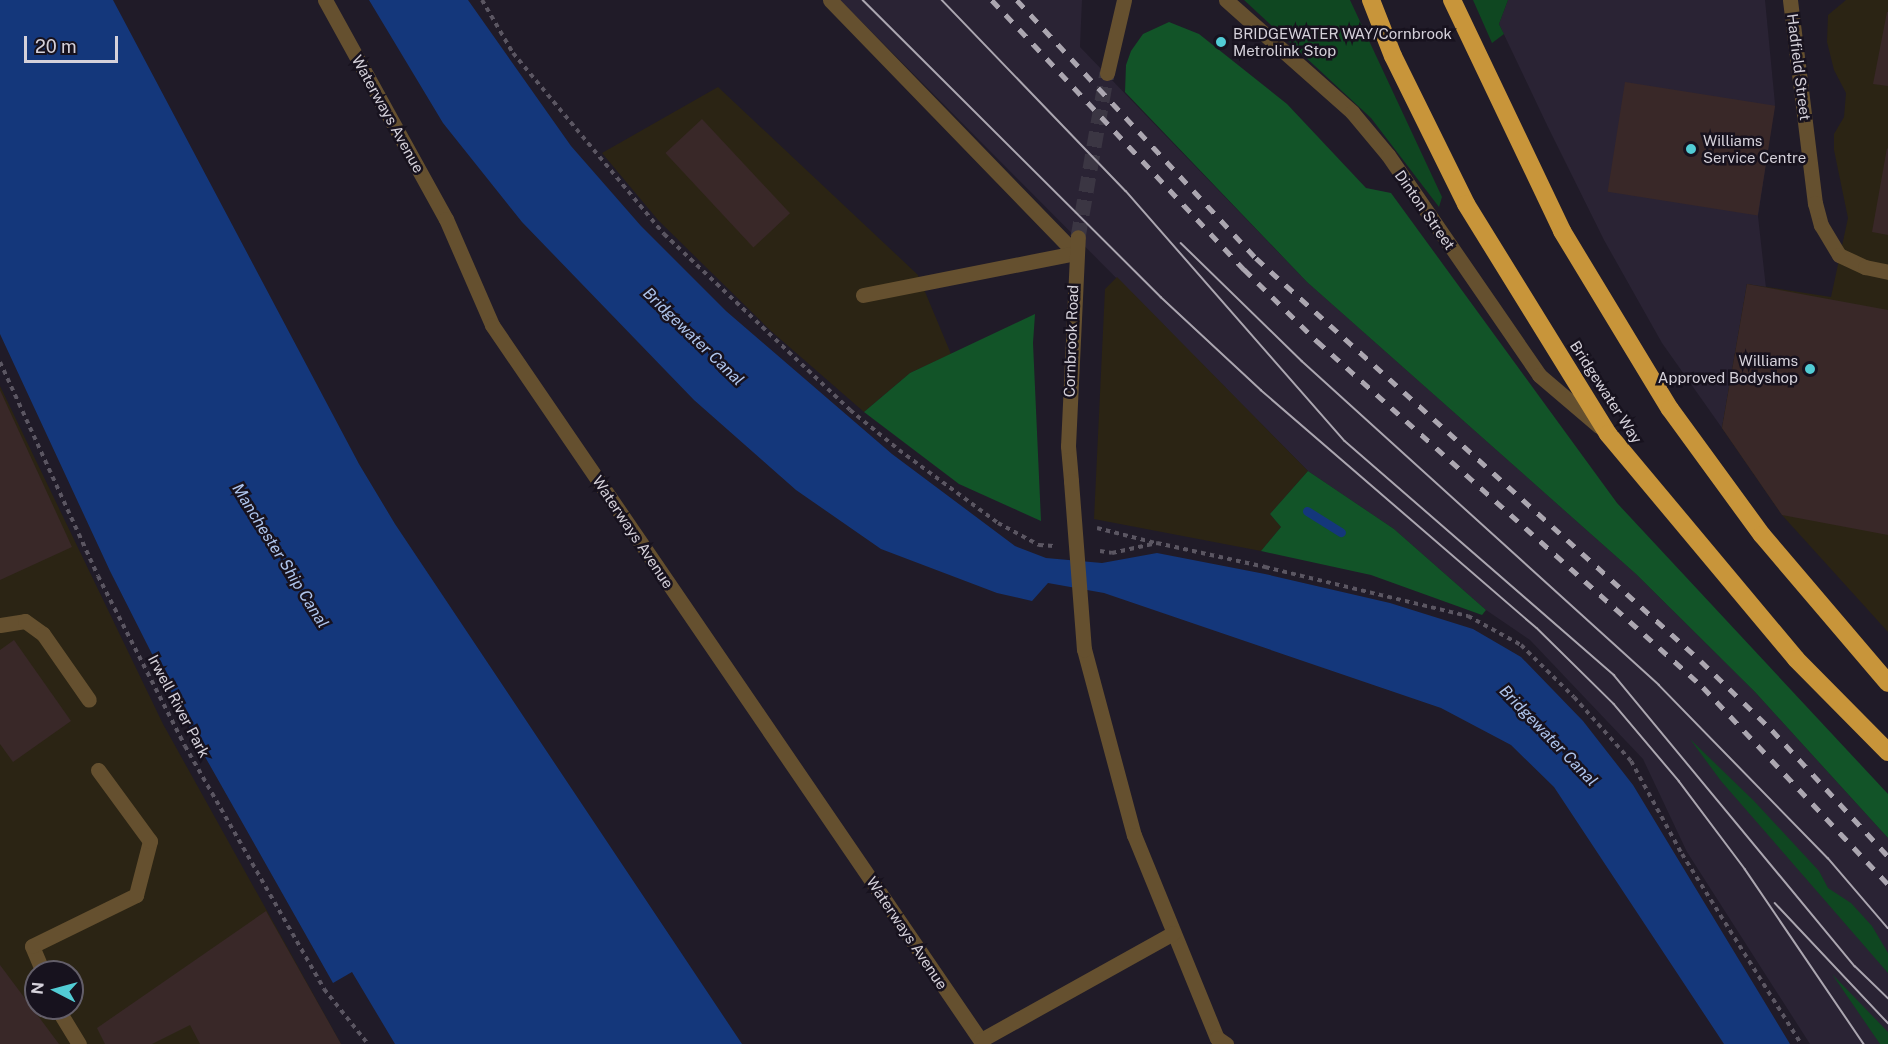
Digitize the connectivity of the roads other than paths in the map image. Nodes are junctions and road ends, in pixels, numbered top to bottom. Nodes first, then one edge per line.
1 (325, 0) edge
2 (830, 0) edge
3 (1124, 0) edge
4 (1226, 0) edge
5 (1371, 0) edge
6 (1452, 0) edge
7 (1790, 0) edge
8 (1107, 73) tunnel mouth
9 (1078, 237) tunnel mouth
10 (1075, 253) junction
11 (1888, 272) edge
12 (863, 295) dead end
13 (1608, 434) junction
14 (0, 625) edge
15 (1888, 683) edge
16 (89, 700) dead end
17 (1888, 752) edge
18 (98, 770) dead end
19 (1173, 933) junction
20 (38, 960) edge
21 (64, 1020) edge
22 (982, 1042) edge
23 (79, 1044) edge
24 (1226, 1044) edge

1 - 22 street, Waterways Avenue
2 - 10 street
3 - 8 street
4 - 13 street, Dinton Street
5 - 13 highway, Bridgewater Way
6 - 15 highway
7 - 11 street, Hadfield Street
9 - 10 street, Cornbrook Road
10 - 12 street
10 - 19 street, Cornbrook Road, bridge
13 - 17 highway, Bridgewater Way
14 - 16 street
18 - 20 street
19 - 22 street, Waterways Avenue
19 - 24 street, Cornbrook Road
21 - 23 street

